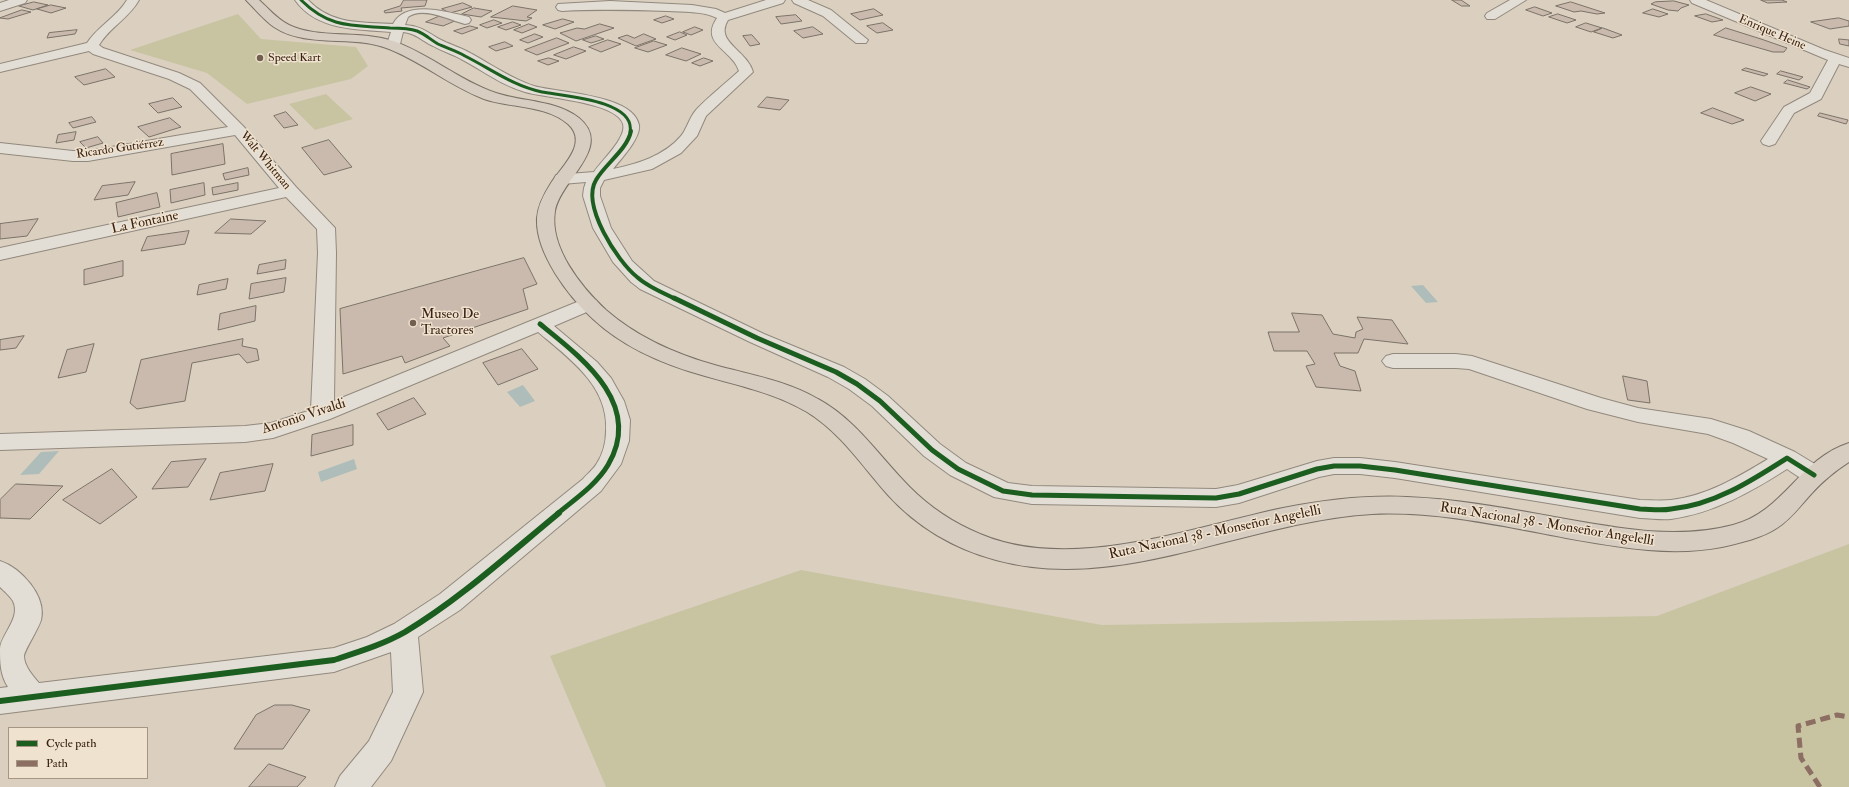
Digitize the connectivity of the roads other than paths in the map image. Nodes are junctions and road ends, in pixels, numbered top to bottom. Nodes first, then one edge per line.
1 (21, 0) edge
2 (133, 0) edge
3 (252, 0) edge
4 (301, 0) edge
5 (779, 0) edge
6 (798, 0) edge
7 (1520, 0) edge
8 (1696, 0) edge
9 (0, 7) edge
10 (562, 7) dead end
11 (1491, 16) dead end
12 (724, 17) junction
13 (465, 20) dead end
14 (396, 37) junction
15 (861, 40) dead end
16 (92, 46) junction
17 (465, 56) junction
18 (1842, 61) edge
19 (0, 68) edge
20 (436, 70) junction
21 (239, 130) junction
22 (1769, 141) dead end
23 (0, 148) edge
24 (597, 177) junction
25 (562, 179) junction
26 (290, 191) junction
27 (0, 254) edge
28 (589, 304) junction
29 (540, 324) junction
30 (1393, 361) dead end
31 (322, 414) junction
32 (0, 442) edge
33 (1849, 451) edge
34 (1787, 458) junction
35 (1814, 475) junction
36 (0, 571) edge
37 (404, 632) junction
38 (5, 655) edge
39 (32, 696) junction
40 (0, 701) edge
41 (351, 787) edge

1 - 9 street
2 - 16 street
3 - 14 main road, Ruta Nacional 38 - Monseñor Angelelli
4 - 14 street
5 - 12 street
6 - 15 street
7 - 11 street
8 - 18 street, Enrique Heine
10 - 12 street
12 - 24 street
13 - 14 street
14 - 17 street
14 - 20 main road, Ruta Nacional 38 - Monseñor Angelelli
16 - 19 street
16 - 21 street, Walt Whitman
17 - 20 street
17 - 24 street
18 - 22 street
20 - 25 main road, Ruta Nacional 38 - Monseñor Angelelli
21 - 23 street, Ricardo Gutiérrez
21 - 26 street, Walt Whitman
24 - 25 street
24 - 34 street
25 - 28 main road, Ruta Nacional 38 - Monseñor Angelelli
26 - 27 street, La Fontaine
26 - 31 street, Walt Whitman
28 - 29 street, Antonio Vivaldi
28 - 35 main road, Ruta Nacional 38 - Monseñor Angelelli
29 - 31 street, Antonio Vivaldi
29 - 37 street
30 - 34 street
31 - 32 street, Antonio Vivaldi
33 - 35 main road, Ruta Nacional 38 - Monseñor Angelelli
34 - 35 street
36 - 38 street
37 - 39 street
37 - 41 street
38 - 39 street
39 - 40 street

